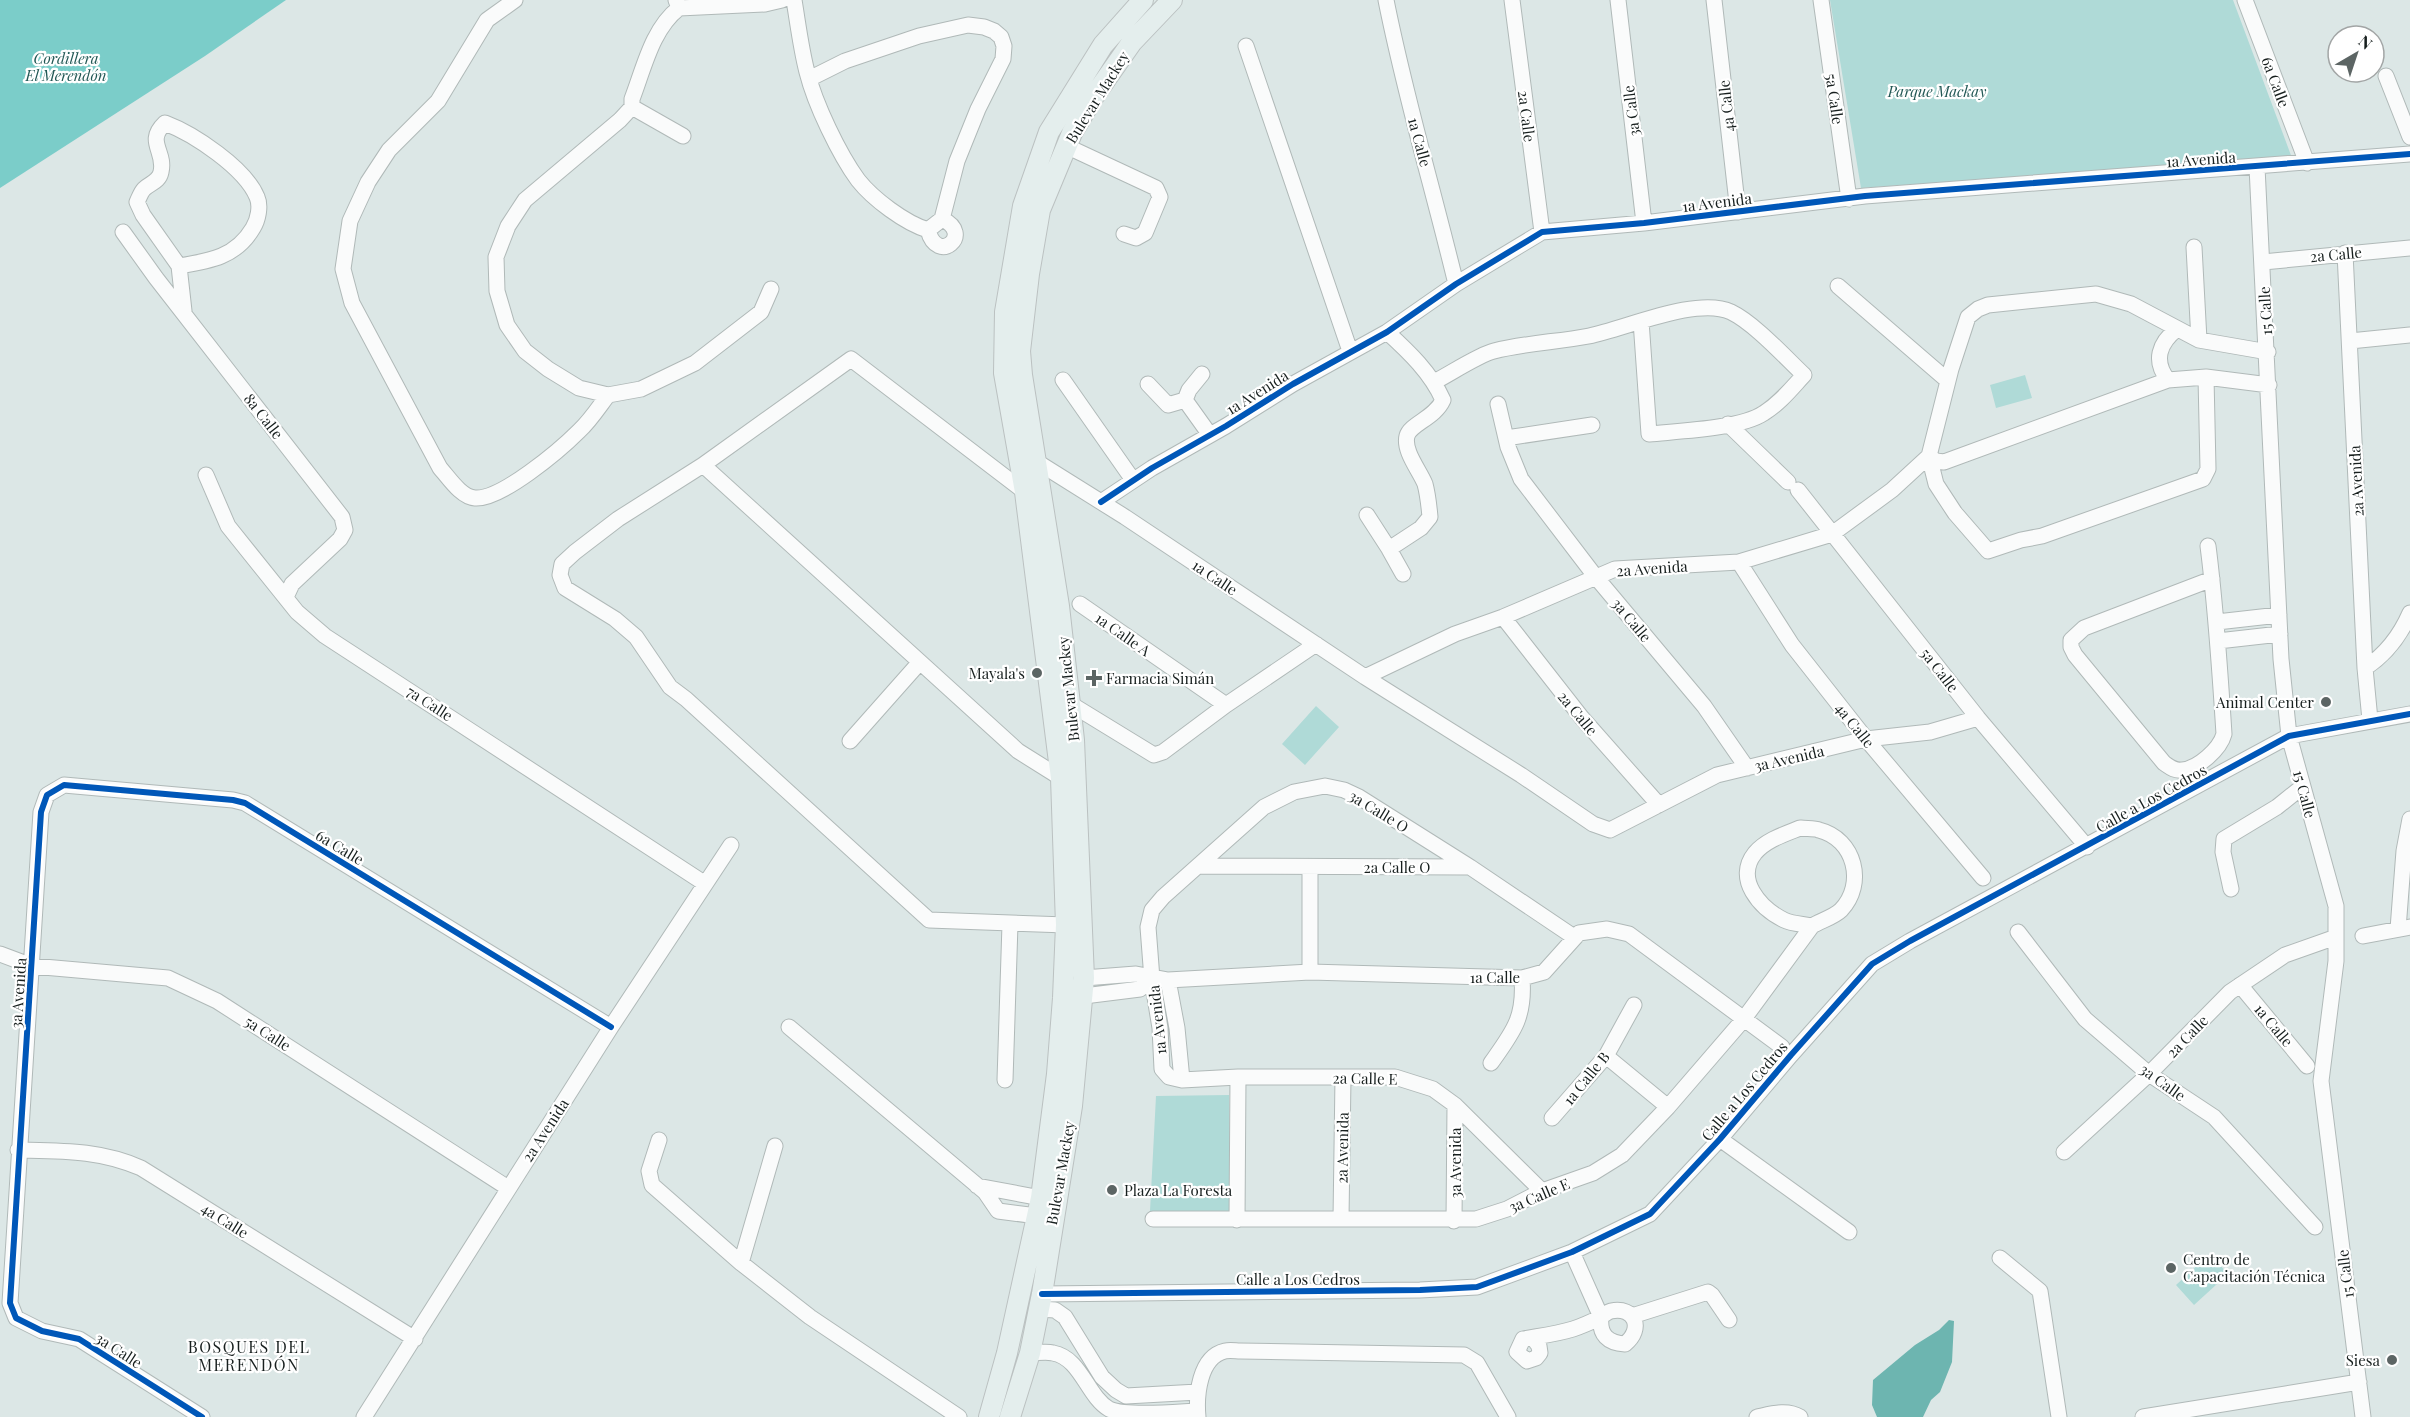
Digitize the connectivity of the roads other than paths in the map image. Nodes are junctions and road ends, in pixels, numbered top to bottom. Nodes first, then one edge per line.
1 (515, 0) edge
2 (782, 0) edge
3 (794, 0) edge
4 (1143, 0) edge
5 (1172, 0) edge
6 (1386, 0) edge
7 (1512, 0) edge
8 (1618, 0) edge
9 (1714, 0) edge
10 (1821, 0) edge
11 (2245, 0) edge
12 (763, 2) edge
13 (677, 4) edge
14 (1246, 46) dead end
15 (2386, 76) dead end
16 (809, 79) junction
17 (632, 107) junction
18 (683, 136) dead end
19 (2410, 137) edge
20 (1066, 146) junction
21 (2410, 154) edge
22 (2307, 163) junction
23 (2257, 167) junction
24 (1849, 199) junction
25 (1738, 212) junction
26 (942, 219) junction
27 (1644, 223) junction
28 (928, 230) junction
29 (123, 232) dead end
30 (1542, 232) junction
31 (1124, 234) dead end
32 (2194, 246) dead end
33 (2410, 248) edge
34 (2345, 254) junction
35 (2262, 262) junction
36 (179, 266) junction
37 (1456, 284) junction
38 (1838, 285) dead end
39 (771, 289) dead end
40 (184, 312) junction
41 (1641, 321) junction
42 (2177, 329) junction
43 (1387, 332) junction
44 (2410, 335) edge
45 (2199, 340) junction
46 (2350, 341) junction
47 (1350, 351) junction
48 (2268, 352) junction
49 (1202, 374) dead end
50 (2206, 377) junction
51 (1063, 380) dead end
52 (1947, 380) junction
53 (2168, 380) junction
54 (1434, 382) junction
55 (1148, 384) dead end
56 (2269, 385) junction
57 (608, 395) junction
58 (1185, 400) junction
59 (1498, 404) dead end
60 (1728, 424) junction
61 (1592, 425) dead end
62 (1210, 435) junction
63 (1506, 438) junction
64 (1929, 456) junction
65 (1034, 460) junction
66 (703, 465) junction
67 (206, 475) dead end
68 (1133, 480) junction
69 (1025, 492) junction
70 (1101, 502) junction
71 (1366, 515) dead end
72 (1832, 534) junction
73 (2208, 546) dead end
74 (1389, 549) junction
75 (1739, 562) junction
76 (1403, 573) dead end
77 (1595, 576) junction
78 (2212, 579) junction
79 (286, 597) junction
80 (1080, 604) dead end
81 (2410, 613) edge
82 (2279, 615) junction
83 (1503, 617) junction
84 (2217, 622) junction
85 (2280, 634) junction
86 (2218, 641) junction
87 (1316, 644) junction
88 (920, 662) junction
89 (2365, 668) junction
90 (1365, 677) junction
91 (1069, 703) junction
92 (1226, 705) junction
93 (2369, 714) junction
94 (2410, 714) edge
95 (1978, 718) junction
96 (2289, 736) junction
97 (1866, 739) junction
98 (850, 741) dead end
99 (1747, 768) junction
100 (1061, 778) junction
101 (2302, 787) junction
102 (1659, 805) junction
103 (2308, 806) junction
104 (2277, 807) junction
105 (41, 812) joint
106 (2410, 819) edge
107 (1610, 830) joint
108 (731, 845) dead end
109 (2087, 847) junction
110 (2407, 850) edge
111 (1198, 866) junction
112 (1311, 867) junction
113 (1470, 867) junction
114 (1983, 878) dead end
115 (704, 883) junction
116 (2231, 889) dead end
117 (1010, 924) junction
118 (1066, 925) junction
119 (1812, 926) junction
120 (2404, 928) edge
121 (2018, 932) dead end
122 (2363, 936) dead end
123 (1574, 937) junction
124 (2330, 939) junction
125 (0, 954) edge
126 (32, 966) junction
127 (1310, 972) junction
128 (1522, 978) junction
129 (1152, 979) junction
130 (1168, 980) junction
131 (2240, 985) junction
132 (1084, 987) junction
133 (1634, 1005) dead end
134 (1743, 1020) junction
135 (611, 1027) junction
136 (789, 1027) dead end
137 (1782, 1047) dead end
138 (1606, 1056) junction
139 (1491, 1063) dead end
140 (2307, 1066) dead end
141 (2149, 1074) junction
142 (1238, 1077) junction
143 (1343, 1077) junction
144 (1005, 1080) dead end
145 (1182, 1080) junction
146 (1455, 1105) junction
147 (1668, 1107) junction
148 (1552, 1118) dead end
149 (1720, 1139) junction
150 (659, 1140) dead end
151 (775, 1146) dead end
152 (18, 1150) junction
153 (2064, 1152) dead end
154 (508, 1188) junction
155 (1542, 1191) junction
156 (1043, 1213) junction
157 (1153, 1219) dead end
158 (1341, 1219) junction
159 (1237, 1220) junction
160 (1455, 1221) junction
161 (2315, 1227) dead end
162 (1850, 1232) dead end
163 (1577, 1250) junction
164 (2000, 1258) dead end
165 (741, 1263) junction
166 (1041, 1302) junction
167 (1605, 1314) junction
168 (1632, 1316) junction
169 (16, 1318) joint
170 (1729, 1320) dead end
171 (1533, 1338) dead end
172 (415, 1339) junction
173 (1030, 1353) junction
174 (2359, 1382) junction
175 (1198, 1392) junction
176 (1198, 1414) edge
177 (1502, 1414) edge
178 (1797, 1415) edge
179 (202, 1417) edge
180 (364, 1417) edge
181 (959, 1417) edge
182 (989, 1417) edge
183 (1010, 1417) edge
184 (1757, 1417) edge
185 (2059, 1417) edge
186 (2143, 1417) edge
187 (2363, 1417) edge

1 - 57 street
2 - 12 street
3 - 16 street
4 - 69 main road, Bulevar Mackey
5 - 20 main road, Bulevar Mackey
6 - 37 street, 1a Calle
7 - 30 street, 2a Calle
8 - 27 street, 3a Calle
9 - 25 street, 4a Calle
10 - 24 street, 5a Calle
11 - 22 street, 6a Calle
12 - 13 street
13 - 17 street
14 - 47 street
15 - 19 street
16 - 26 street
16 - 28 street
17 - 18 street
17 - 57 street
20 - 31 street
20 - 65 main road, Bulevar Mackey
21 - 22 street, 1a Avenida
22 - 23 street, 1a Avenida
23 - 24 street, 1a Avenida
23 - 35 street, 15 Calle
24 - 25 street, 1a Avenida
25 - 27 street, 1a Avenida
26 - 28 street
26 - 28 street
27 - 30 street, 1a Avenida
29 - 40 street, 8a Calle
30 - 37 street, 1a Avenida
32 - 45 street
33 - 34 street, 2a Calle
34 - 35 street, 2a Calle
34 - 46 street, 2a Avenida
35 - 48 street, 15 Calle
36 - 36 street
36 - 40 street
37 - 43 street, 1a Avenida
38 - 52 street
39 - 57 street
40 - 79 street, 8a Calle
41 - 54 street
41 - 60 street
41 - 60 street
42 - 45 street
42 - 52 street
42 - 53 street
43 - 47 street, 1a Avenida
43 - 54 street
44 - 46 street
45 - 48 street
46 - 89 street, 2a Avenida
47 - 62 street, 1a Avenida
48 - 56 street, 15 Calle
49 - 58 street
50 - 53 street
50 - 56 street
50 - 64 street
51 - 68 street
52 - 64 street
53 - 64 street
54 - 74 street
55 - 58 street
56 - 82 street, 15 Calle
58 - 62 street
59 - 63 street, 3a Calle
60 - 72 street, 5a Calle
61 - 63 street
62 - 68 street, 1a Avenida
63 - 77 street, 3a Calle
64 - 72 street, 2a Avenida
65 - 70 street, 1a Calle
65 - 91 main road, Bulevar Mackey
66 - 69 street
66 - 88 street
66 - 117 street
67 - 79 street, 7a Calle
68 - 70 street, 1a Avenida
69 - 100 main road, Bulevar Mackey
70 - 87 street, 1a Calle
71 - 74 street
72 - 75 street, 2a Avenida
72 - 95 street, 5a Calle
73 - 78 street
74 - 76 street
75 - 77 street, 2a Avenida
75 - 97 street, 4a Calle
77 - 83 street, 2a Avenida
77 - 99 street, 3a Calle
78 - 84 street
78 - 86 street
79 - 115 street, 7a Calle
80 - 92 street, 1a Calle A
81 - 89 street
82 - 84 street
82 - 85 street, 15 Calle
83 - 90 street, 2a Avenida
83 - 102 street, 2a Calle
84 - 86 street
85 - 86 street
85 - 96 street, 15 Calle
87 - 90 street, 1a Calle
87 - 92 street
88 - 98 street
88 - 100 street
89 - 93 street, 2a Avenida
90 - 107 street, 1a Calle
91 - 92 street
91 - 132 main road, Bulevar Mackey
93 - 94 street, Calle a Los Cedros
93 - 96 street, Calle a Los Cedros
95 - 97 street, 3a Avenida
95 - 109 street, 5a Calle
96 - 101 street, 15 Calle
96 - 109 street, Calle a Los Cedros
97 - 99 street, 3a Avenida
97 - 114 street, 4a Calle
99 - 102 street, 3a Avenida
100 - 118 main road, Bulevar Mackey
101 - 103 street, 15 Calle
101 - 104 street
102 - 107 street, 3a Avenida
103 - 104 street
103 - 124 street, 15 Calle
104 - 116 street
105 - 126 street, 3a Avenida
105 - 135 street, 6a Calle
106 - 110 street
108 - 115 street, 2a Avenida
109 - 149 street, Calle a Los Cedros
110 - 120 street
111 - 112 street, 2a Calle O
111 - 113 street, 3a Calle O
111 - 129 street, 1a Avenida
112 - 113 street, 2a Calle O
112 - 127 street
113 - 123 street
115 - 135 street, 2a Avenida
117 - 118 street
117 - 144 street
118 - 156 main road, Bulevar Mackey
119 - 119 street
119 - 134 street, 3a Calle E
120 - 122 street
121 - 141 street, 3a Calle
123 - 128 street, 1a Calle
123 - 134 street
124 - 131 street, 2a Calle
124 - 174 street, 15 Calle
125 - 126 street, 5a Calle
126 - 152 street, 3a Avenida
126 - 154 street, 5a Calle
127 - 128 street, 1a Calle
127 - 130 street, 1a Calle
128 - 139 street
129 - 130 street, 1a Calle
129 - 132 street, 1a Calle
129 - 145 street, 1a Avenida
130 - 145 street, 1a Avenida
131 - 140 street, 1a Calle
131 - 141 street, 2a Calle
132 - 156 main road, Bulevar Mackey
133 - 138 street, 1a Calle B
134 - 137 street
134 - 147 street, 3a Calle E
135 - 154 street, 2a Avenida
136 - 156 street
138 - 147 street
138 - 148 street, 1a Calle B
141 - 153 street, 2a Calle
141 - 161 street, 3a Calle
142 - 143 street, 2a Calle E
142 - 145 street, 2a Calle E
142 - 159 street
143 - 146 street, 2a Calle E
143 - 158 street, 2a Avenida
146 - 155 street, 2a Calle E
146 - 160 street, 3a Avenida
147 - 155 street, 3a Calle E
149 - 162 street
149 - 163 street, Calle a Los Cedros
150 - 165 street
151 - 165 street
152 - 169 street, 3a Avenida
152 - 172 street, 4a Calle
154 - 172 street, 2a Avenida
155 - 160 street, 3a Calle E
156 - 166 main road, Bulevar Mackey
156 - 182 main road, Bulevar Mackey
157 - 159 street, 3a Calle E
158 - 159 street, 3a Calle E
158 - 160 street, 3a Calle E
163 - 166 street, Calle a Los Cedros
163 - 167 street
164 - 185 street
165 - 181 street
166 - 173 main road, Bulevar Mackey
166 - 175 street
167 - 168 street
167 - 168 street
167 - 171 street
168 - 170 street
169 - 179 street, 3a Calle
172 - 180 street, 2a Avenida
173 - 176 street
173 - 183 main road, Bulevar Mackey
174 - 186 street
174 - 187 street, 15 Calle
175 - 176 street
175 - 177 street
178 - 184 street

